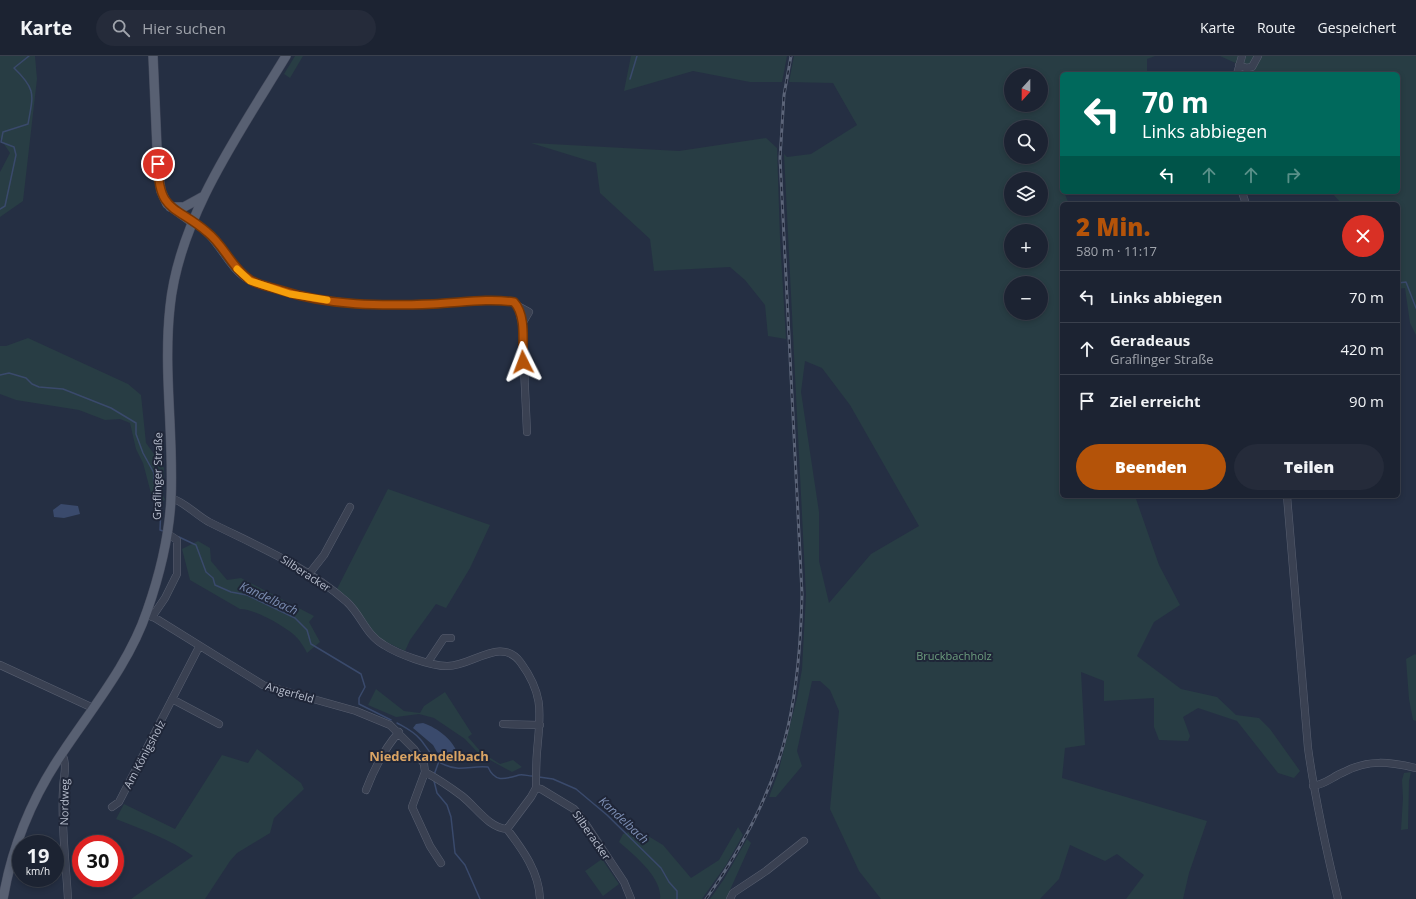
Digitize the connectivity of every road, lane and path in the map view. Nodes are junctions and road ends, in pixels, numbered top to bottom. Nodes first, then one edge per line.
1 (153, 56) edge
2 (286, 56) edge
3 (1242, 56) edge
4 (1258, 56) edge
5 (1239, 65) junction
6 (1237, 72) edge
7 (204, 196) junction
8 (170, 207) junction
9 (192, 222) junction
10 (527, 432) dead end
11 (171, 498) junction
12 (1287, 498) edge
13 (350, 507) dead end
14 (168, 534) junction
15 (309, 574) junction
16 (149, 615) junction
17 (451, 638) dead end
18 (199, 647) junction
19 (428, 662) junction
20 (0, 665) edge
21 (172, 699) junction
22 (93, 708) junction
23 (219, 724) dead end
24 (503, 724) dead end
25 (540, 725) junction
26 (399, 732) junction
27 (62, 754) junction
28 (1416, 768) edge
29 (425, 772) junction
30 (1313, 786) junction
31 (536, 788) junction
32 (366, 790) dead end
33 (112, 807) dead end
34 (507, 829) junction
35 (804, 841) dead end
36 (441, 864) dead end
37 (4, 899) edge
38 (68, 899) edge
39 (540, 899) edge
40 (631, 899) edge
41 (730, 899) edge
42 (1338, 899) edge

1 - 8 main road
2 - 7 main road, Graflinger Straße
3 - 5 street
4 - 5 street
5 - 6 street
7 - 8 main road
7 - 9 main road, Graflinger Straße
8 - 9 main road
9 - 10 street
9 - 11 main road, Graflinger Straße
11 - 14 main road, Graflinger Straße
11 - 15 street, Silberacker
12 - 30 street
13 - 15 street
14 - 16 main road, Graflinger Straße
14 - 16 street
15 - 19 street, Silberacker
16 - 18 street, Angerfeld
16 - 22 main road, Graflinger Straße
17 - 19 street
18 - 21 street, Am Königsholz
18 - 26 street, Angerfeld
19 - 25 street, Silberacker
20 - 22 street
21 - 23 street
21 - 33 street, Am Königsholz
22 - 27 main road, Graflinger Straße
24 - 25 street
25 - 31 street, Silberacker
26 - 29 street, Angerfeld
26 - 32 street
27 - 37 main road, Graflinger Straße
27 - 38 street, Nordweg
28 - 30 street
29 - 34 street
29 - 36 street
30 - 42 street
31 - 34 street, Silberacker
31 - 40 street, Silberacker
34 - 39 street
35 - 41 street

